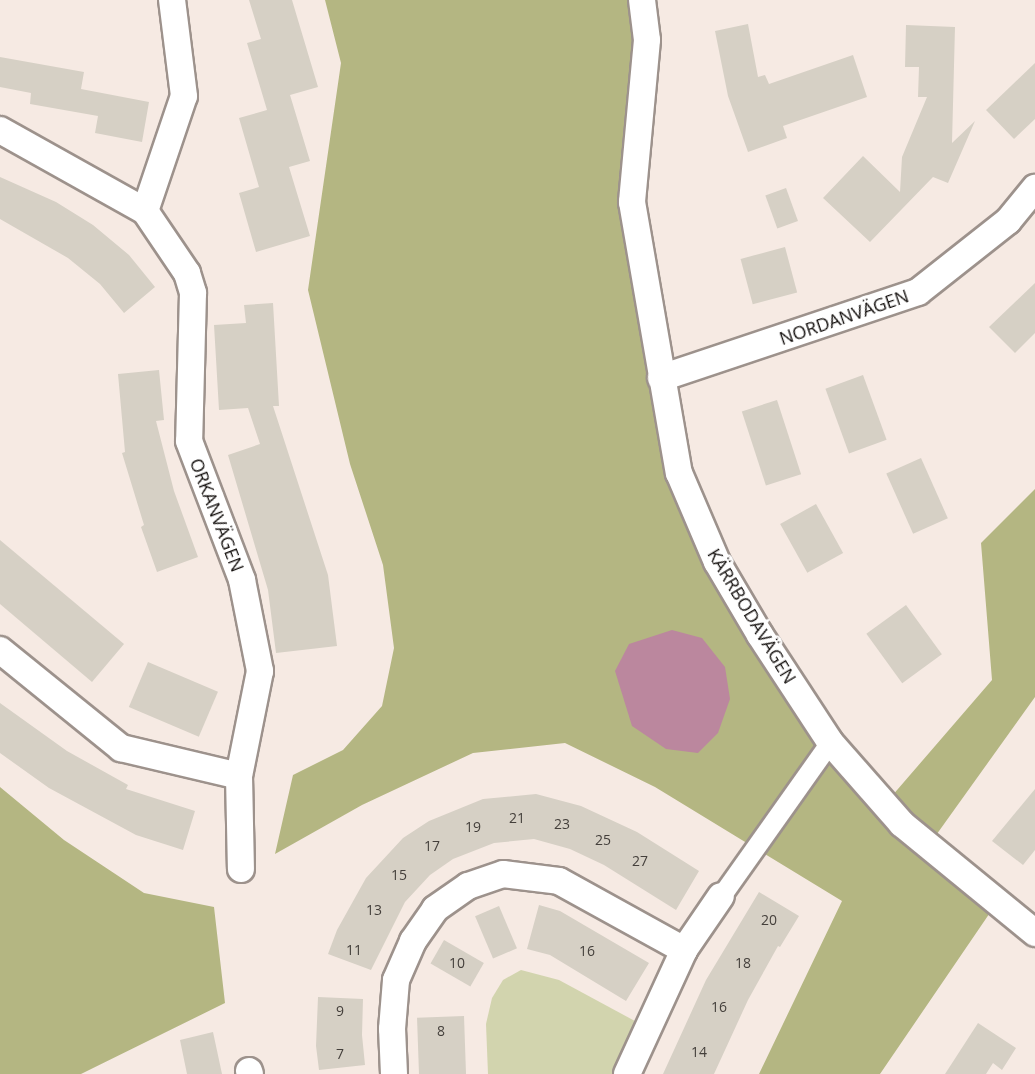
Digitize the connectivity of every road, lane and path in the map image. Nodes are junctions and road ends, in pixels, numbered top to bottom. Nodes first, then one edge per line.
1 (172, 0) edge
2 (642, 0) edge
3 (0, 130) edge
4 (1035, 188) edge
5 (145, 211) junction
6 (661, 378) junction
7 (0, 650) edge
8 (830, 742) junction
9 (239, 776) junction
10 (241, 869) dead end
11 (721, 896) joint
12 (1035, 933) edge
13 (684, 950) junction
14 (394, 1074) edge
15 (626, 1074) edge

1 - 5 street
2 - 6 street, KÄRRBODAVÄGEN
3 - 5 street, ORKANVÄGEN
4 - 6 street, NORDANVÄGEN
5 - 9 street, ORKANVÄGEN
6 - 8 street, KÄRRBODAVÄGEN
7 - 9 street
8 - 11 street
8 - 12 street, KÄRRBODAVÄGEN
9 - 10 street, ORKANVÄGEN
11 - 13 street
13 - 14 street
13 - 15 street

